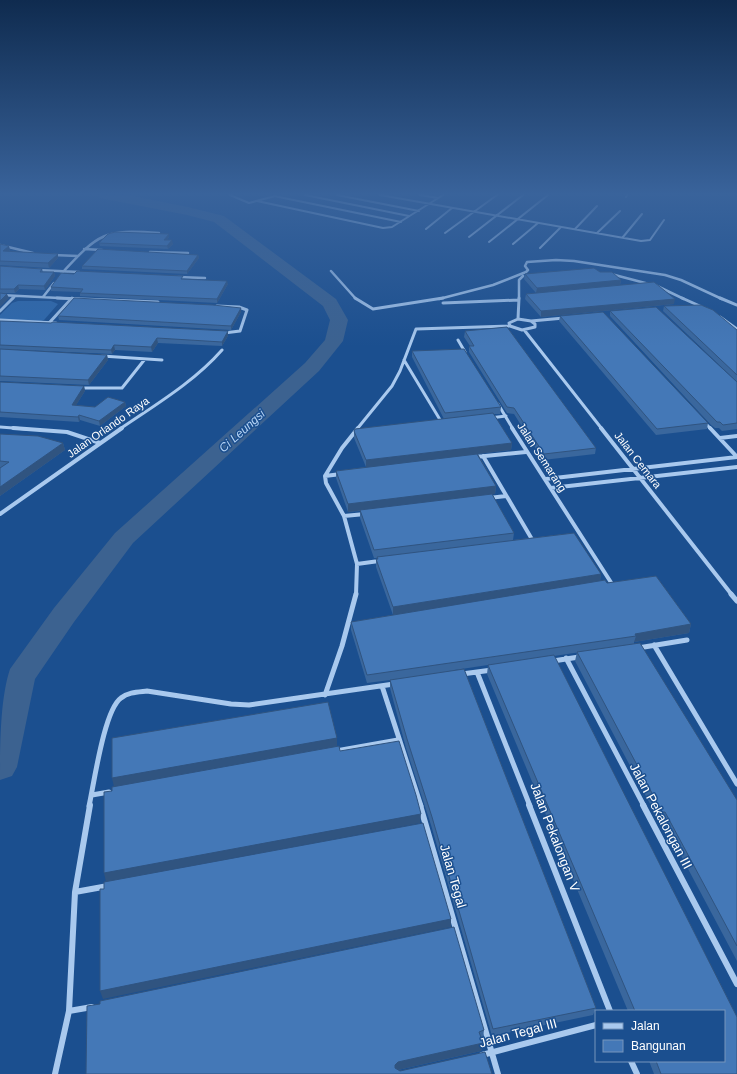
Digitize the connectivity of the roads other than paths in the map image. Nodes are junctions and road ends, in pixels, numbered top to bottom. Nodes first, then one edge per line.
1 (0, 245) edge
2 (89, 245) edge
3 (543, 245) edge
4 (540, 248) dead end
5 (84, 249) junction
6 (108, 250) edge
7 (148, 252) edge
8 (188, 253) edge
9 (37, 254) edge
10 (48, 255) edge
11 (78, 256) junction
12 (32, 270) edge
13 (331, 271) dead end
14 (64, 272) junction
15 (79, 272) edge
16 (609, 274) edge
17 (527, 275) edge
18 (59, 277) edge
19 (174, 277) edge
20 (205, 278) dead end
21 (55, 282) edge
22 (654, 285) junction
23 (640, 286) edge
24 (0, 295) edge
25 (15, 296) junction
26 (43, 297) junction
27 (72, 298) junction
28 (519, 300) junction
29 (159, 302) edge
30 (443, 303) dead end
31 (215, 305) edge
32 (699, 305) junction
33 (737, 305) edge
34 (692, 306) edge
35 (706, 309) edge
36 (0, 311) edge
37 (719, 316) edge
38 (565, 318) edge
39 (518, 319) junction
40 (0, 320) edge
41 (531, 321) junction
42 (49, 323) junction
43 (57, 323) edge
44 (732, 324) junction
45 (737, 325) edge
46 (510, 326) junction
47 (737, 329) edge
48 (525, 331) junction
49 (218, 332) edge
50 (458, 340) dead end
51 (222, 350) dead end
52 (465, 352) junction
53 (458, 353) edge
54 (405, 354) junction
55 (413, 354) edge
56 (100, 356) edge
57 (145, 359) junction
58 (469, 359) edge
59 (162, 360) dead end
60 (404, 360) junction
61 (77, 388) edge
62 (494, 397) edge
63 (506, 416) junction
64 (484, 418) edge
65 (704, 421) edge
66 (449, 422) edge
67 (442, 423) junction
68 (434, 424) edge
69 (0, 427) edge
70 (365, 430) edge
71 (357, 431) junction
72 (737, 436) edge
73 (720, 438) junction
74 (100, 443) junction
75 (526, 452) junction
76 (483, 456) junction
77 (737, 457) edge
78 (467, 458) edge
79 (737, 467) edge
80 (634, 469) junction
81 (349, 473) edge
82 (325, 476) junction
83 (640, 478) junction
84 (546, 479) junction
85 (552, 488) junction
86 (506, 496) junction
87 (483, 499) edge
88 (0, 514) edge
89 (367, 514) edge
90 (344, 516) junction
91 (582, 536) junction
92 (575, 537) edge
93 (540, 540) edge
94 (533, 541) junction
95 (525, 542) edge
96 (387, 560) edge
97 (357, 564) junction
98 (619, 583) edge
99 (612, 584) junction
100 (604, 585) edge
101 (737, 601) edge
102 (355, 624) edge
103 (348, 626) junction
104 (687, 640) dead end
105 (654, 645) junction
106 (632, 648) edge
107 (588, 655) edge
108 (566, 658) junction
109 (544, 662) edge
110 (499, 669) edge
111 (477, 672) junction
112 (455, 675) edge
113 (396, 684) edge
114 (382, 686) junction
115 (325, 695) junction
116 (398, 740) junction
117 (328, 752) edge
118 (737, 784) edge
119 (115, 790) edge
120 (92, 795) junction
121 (427, 826) junction
122 (420, 827) edge
123 (114, 885) edge
124 (75, 892) junction
125 (457, 930) junction
126 (449, 931) edge
127 (737, 984) edge
128 (100, 1005) edge
129 (610, 1010) edge
130 (69, 1011) junction
131 (595, 1025) edge
132 (492, 1053) junction
133 (476, 1056) edge
134 (631, 1062) edge
135 (55, 1074) edge
136 (498, 1074) edge
137 (637, 1074) edge

1 - 9 street
2 - 5 street
3 - 4 lane
5 - 6 street
5 - 11 street
7 - 8 street
10 - 11 street
11 - 14 street
12 - 14 street
13 - 33 street
14 - 15 street
14 - 18 street
16 - 22 street
17 - 28 street
19 - 20 street
21 - 26 street
22 - 23 street
22 - 32 street
24 - 25 street
25 - 26 street
25 - 36 street
26 - 27 street
27 - 29 street
27 - 42 street
28 - 30 street
28 - 39 street
31 - 49 street
32 - 34 street
32 - 35 street
37 - 44 street
38 - 41 street
39 - 41 street
39 - 46 street
40 - 42 street
41 - 48 street
42 - 43 street
44 - 45 street
44 - 47 street
46 - 48 street
46 - 54 street
48 - 80 street, Jalan Cemara
50 - 52 street
51 - 74 street, Jalan Orlando Raya
52 - 53 street
52 - 58 street
54 - 55 street
54 - 60 street
56 - 57 street
57 - 59 street
57 - 61 street
60 - 67 street
60 - 71 street
62 - 63 street, Jalan Semarang
63 - 64 street
63 - 75 street, Jalan Semarang
65 - 73 street
66 - 67 street
67 - 68 street
69 - 74 street
70 - 71 street
71 - 82 street
72 - 73 street
73 - 77 street
74 - 88 street, Jalan Orlando Raya
75 - 76 street
75 - 84 street, Jalan Semarang
76 - 78 street
76 - 86 street
77 - 80 street
79 - 83 street
80 - 83 street, Jalan Cemara
80 - 84 street
81 - 82 street
82 - 90 street
83 - 85 street
83 - 101 street, Jalan Cemara
84 - 85 street, Jalan Semarang
85 - 91 street, Jalan Semarang
86 - 87 street
86 - 94 street
89 - 90 street
90 - 97 street
91 - 92 street
91 - 99 street, Jalan Semarang
93 - 94 street
94 - 95 street
96 - 97 street
97 - 103 street
98 - 99 street
99 - 100 street
102 - 103 street
103 - 115 street
104 - 105 street
105 - 106 street
105 - 118 street
107 - 108 street
108 - 109 street
108 - 127 street, Jalan Pekalongan III
110 - 111 street
111 - 112 street
111 - 129 street, Jalan Pekalongan V
113 - 114 street
114 - 115 street
114 - 116 street, Jalan Tegal
115 - 120 street
116 - 117 street
116 - 121 street, Jalan Tegal
119 - 120 street
120 - 124 street
121 - 122 street
121 - 125 street, Jalan Tegal
123 - 124 street
124 - 130 street
125 - 126 street
125 - 132 street, Jalan Tegal
128 - 130 street
130 - 135 street
131 - 132 street, Jalan Tegal III
132 - 133 street, Jalan Tegal III
132 - 136 street, Jalan Tegal
134 - 137 street

